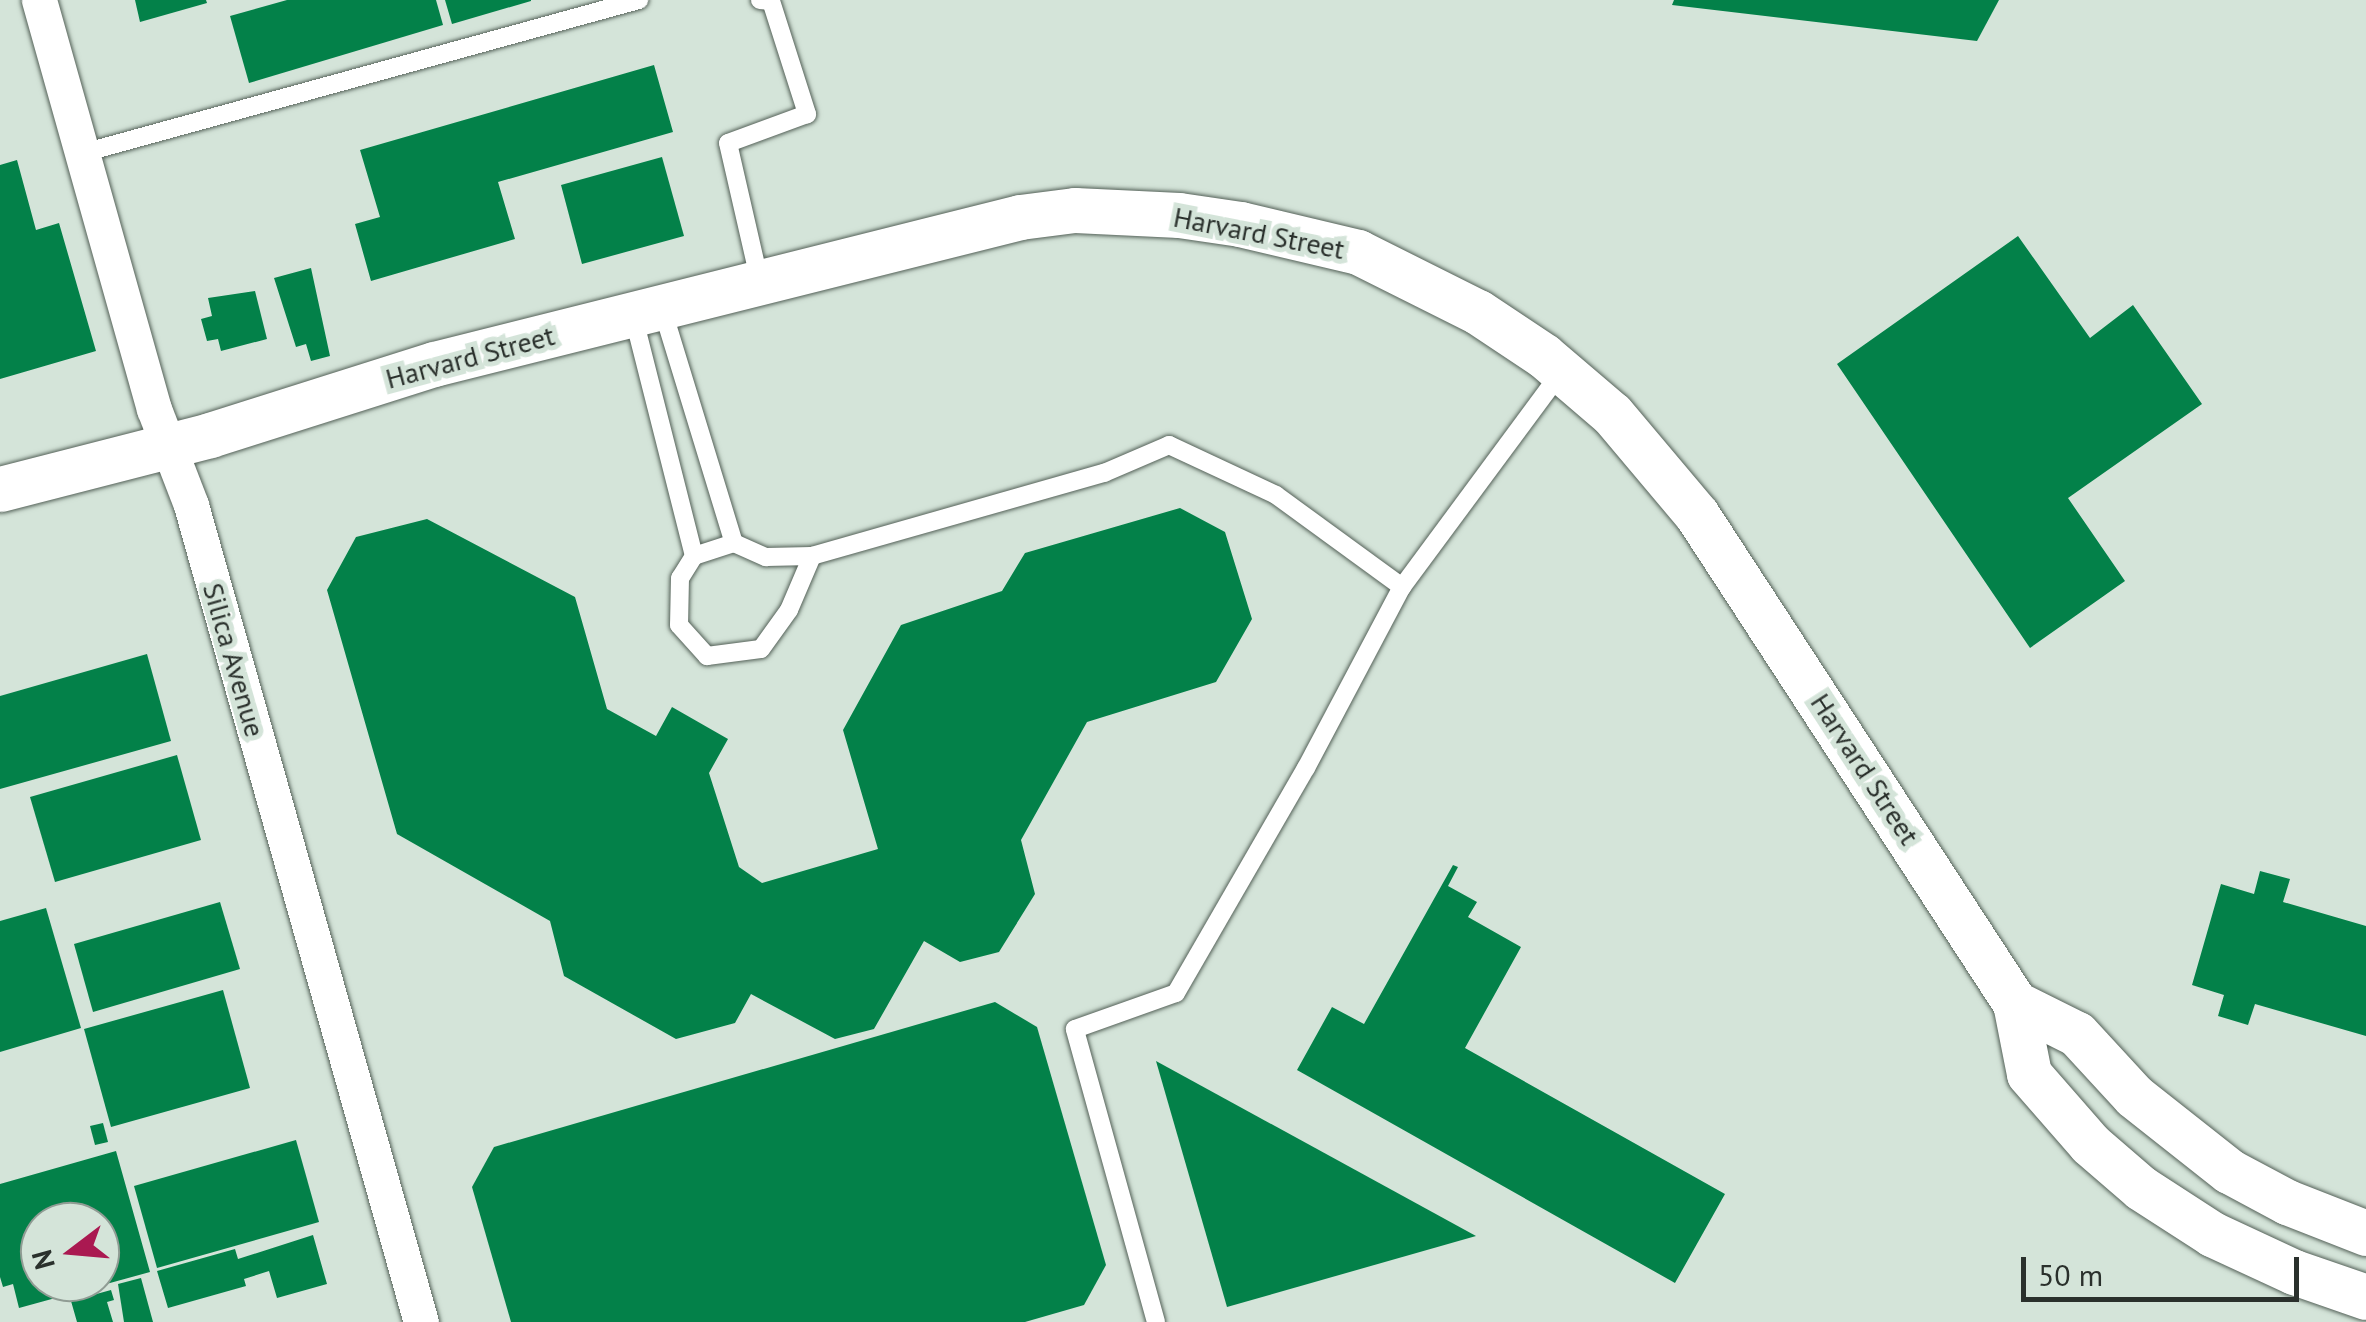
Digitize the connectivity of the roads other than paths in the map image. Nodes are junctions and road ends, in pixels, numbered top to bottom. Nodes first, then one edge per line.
1 (40, 0) edge
2 (640, 0) edge
3 (760, 0) edge
4 (83, 154) junction
5 (760, 284) junction
6 (647, 311) junction
7 (1561, 372) junction
8 (168, 445) junction
9 (0, 489) edge
10 (734, 543) junction
11 (694, 556) junction
12 (812, 556) junction
13 (1402, 588) junction
14 (2015, 1003) junction
15 (2366, 1233) edge
16 (2366, 1297) edge
17 (422, 1322) edge
18 (1156, 1322) edge

1 - 4 street, Silica Avenue
2 - 4 lane
3 - 5 lane
4 - 8 street, Silica Avenue
5 - 6 street, Harvard Street
5 - 7 street, Harvard Street
6 - 8 street, Harvard Street
6 - 10 lane
6 - 11 lane
7 - 13 lane
7 - 14 street, Harvard Street
8 - 9 street, Harvard Street
8 - 17 street, Silica Avenue
10 - 11 lane
10 - 12 lane
11 - 12 lane
12 - 13 lane
13 - 18 lane
14 - 15 street, Harvard Street
14 - 16 street, Harvard Street

